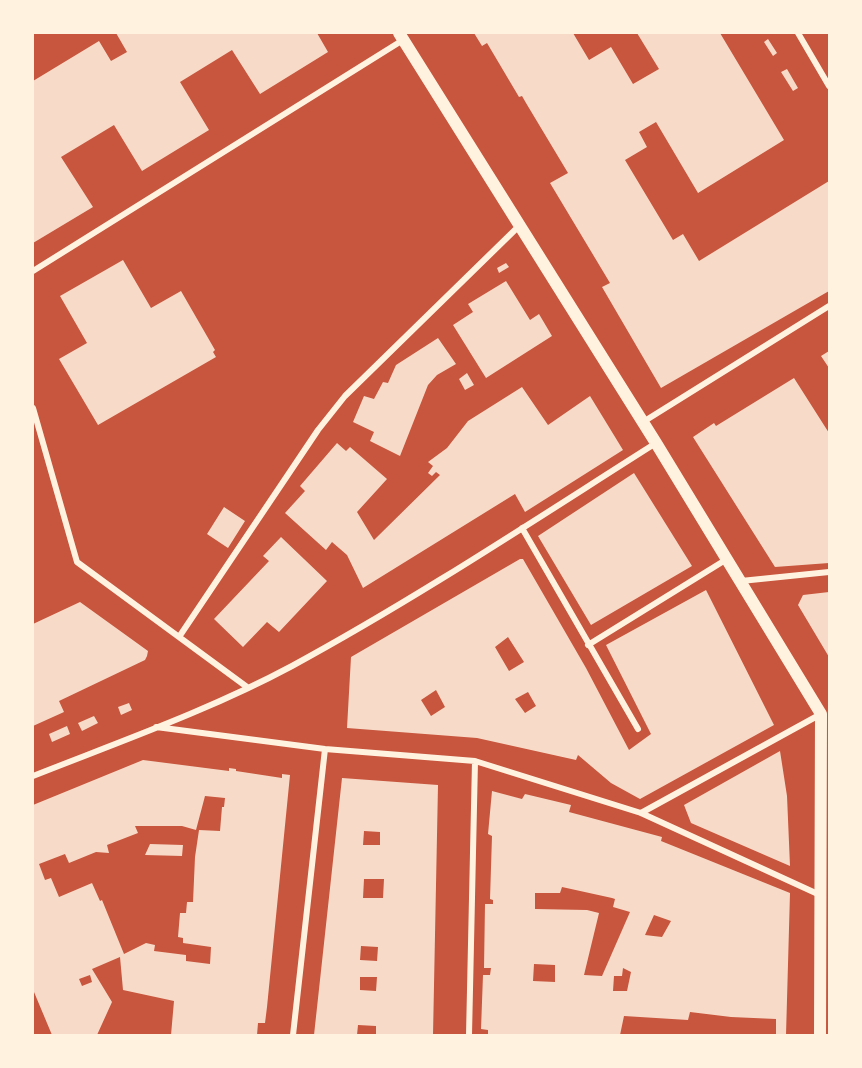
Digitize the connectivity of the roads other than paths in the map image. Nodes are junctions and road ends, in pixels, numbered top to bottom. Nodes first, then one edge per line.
1 (798, 33) edge
2 (401, 37) edge
3 (829, 86) edge
4 (519, 226) junction
5 (33, 271) edge
6 (829, 306) edge
7 (33, 408) edge
8 (642, 422) junction
9 (656, 443) junction
10 (522, 528) junction
11 (727, 559) junction
12 (829, 572) edge
13 (740, 581) junction
14 (179, 637) junction
15 (588, 645) junction
16 (247, 687) junction
17 (824, 718) edge
18 (155, 727) junction
19 (638, 729) dead end
20 (325, 750) junction
21 (476, 761) junction
22 (33, 776) edge
23 (641, 813) junction
24 (824, 891) edge
25 (293, 1035) edge
26 (469, 1035) edge
27 (820, 1035) edge

1 - 3 street
2 - 4 main road
2 - 5 street
4 - 8 main road
4 - 14 street
6 - 8 street
7 - 14 street
8 - 9 main road
9 - 10 street
9 - 11 main road
10 - 15 street
10 - 16 street
11 - 13 main road
11 - 15 street
12 - 13 street
13 - 17 main road
14 - 16 street
15 - 19 street
16 - 18 street
17 - 23 street
17 - 24 main road
18 - 20 street
18 - 22 street
20 - 21 street
20 - 25 street
21 - 23 street
21 - 26 street
23 - 24 street
24 - 27 main road

